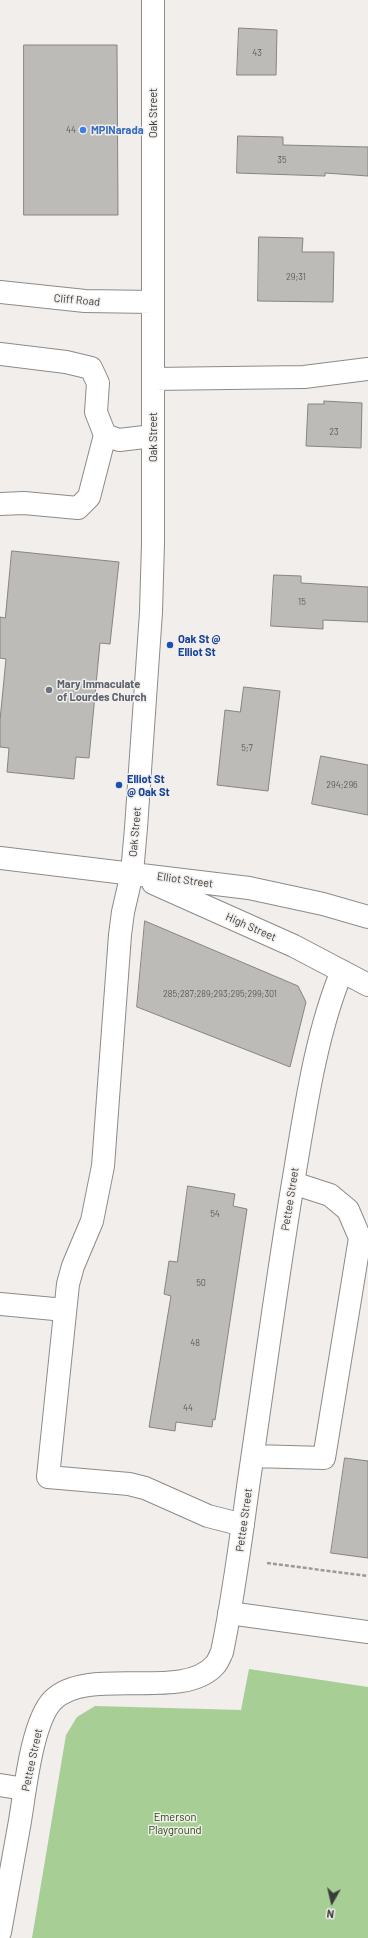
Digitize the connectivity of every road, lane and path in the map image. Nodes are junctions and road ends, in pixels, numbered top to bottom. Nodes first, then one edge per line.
1 (153, 0) edge
2 (0, 292) edge
3 (154, 302) junction
4 (0, 354) edge
5 (368, 369) edge
6 (154, 379) junction
7 (106, 435) junction
8 (153, 436) junction
9 (0, 504) edge
10 (0, 858) edge
11 (132, 873) junction
12 (368, 917) edge
13 (342, 971) junction
14 (368, 985) edge
15 (293, 1183) junction
16 (0, 1304) edge
17 (65, 1310) junction
18 (253, 1456) junction
19 (243, 1525) junction
20 (260, 1562) dead end
21 (368, 1576) edge
22 (230, 1613) junction
23 (368, 1632) edge
24 (0, 1784) edge
25 (26, 1789) junction
26 (0, 1932) edge

1 - 3 street, Oak Street
2 - 3 street, Cliff Road
3 - 6 street, Oak Street
4 - 7 street
5 - 6 street
6 - 8 street, Oak Street
7 - 8 street
7 - 9 street
8 - 11 street, Oak Street
10 - 11 street, Elliot Street
11 - 12 street, Elliot Street
11 - 13 street, High Street
11 - 17 street, Oak Street
13 - 14 street, High Street
13 - 15 street, Pettee Street
15 - 18 street, Pettee Street
15 - 18 street
16 - 17 street
17 - 19 street, Oak Street
18 - 19 street, Pettee Street
19 - 22 street, Pettee Street
20 - 21 path
22 - 23 street
22 - 25 street, Pettee Street
24 - 25 street
25 - 26 street, Pettee Street

